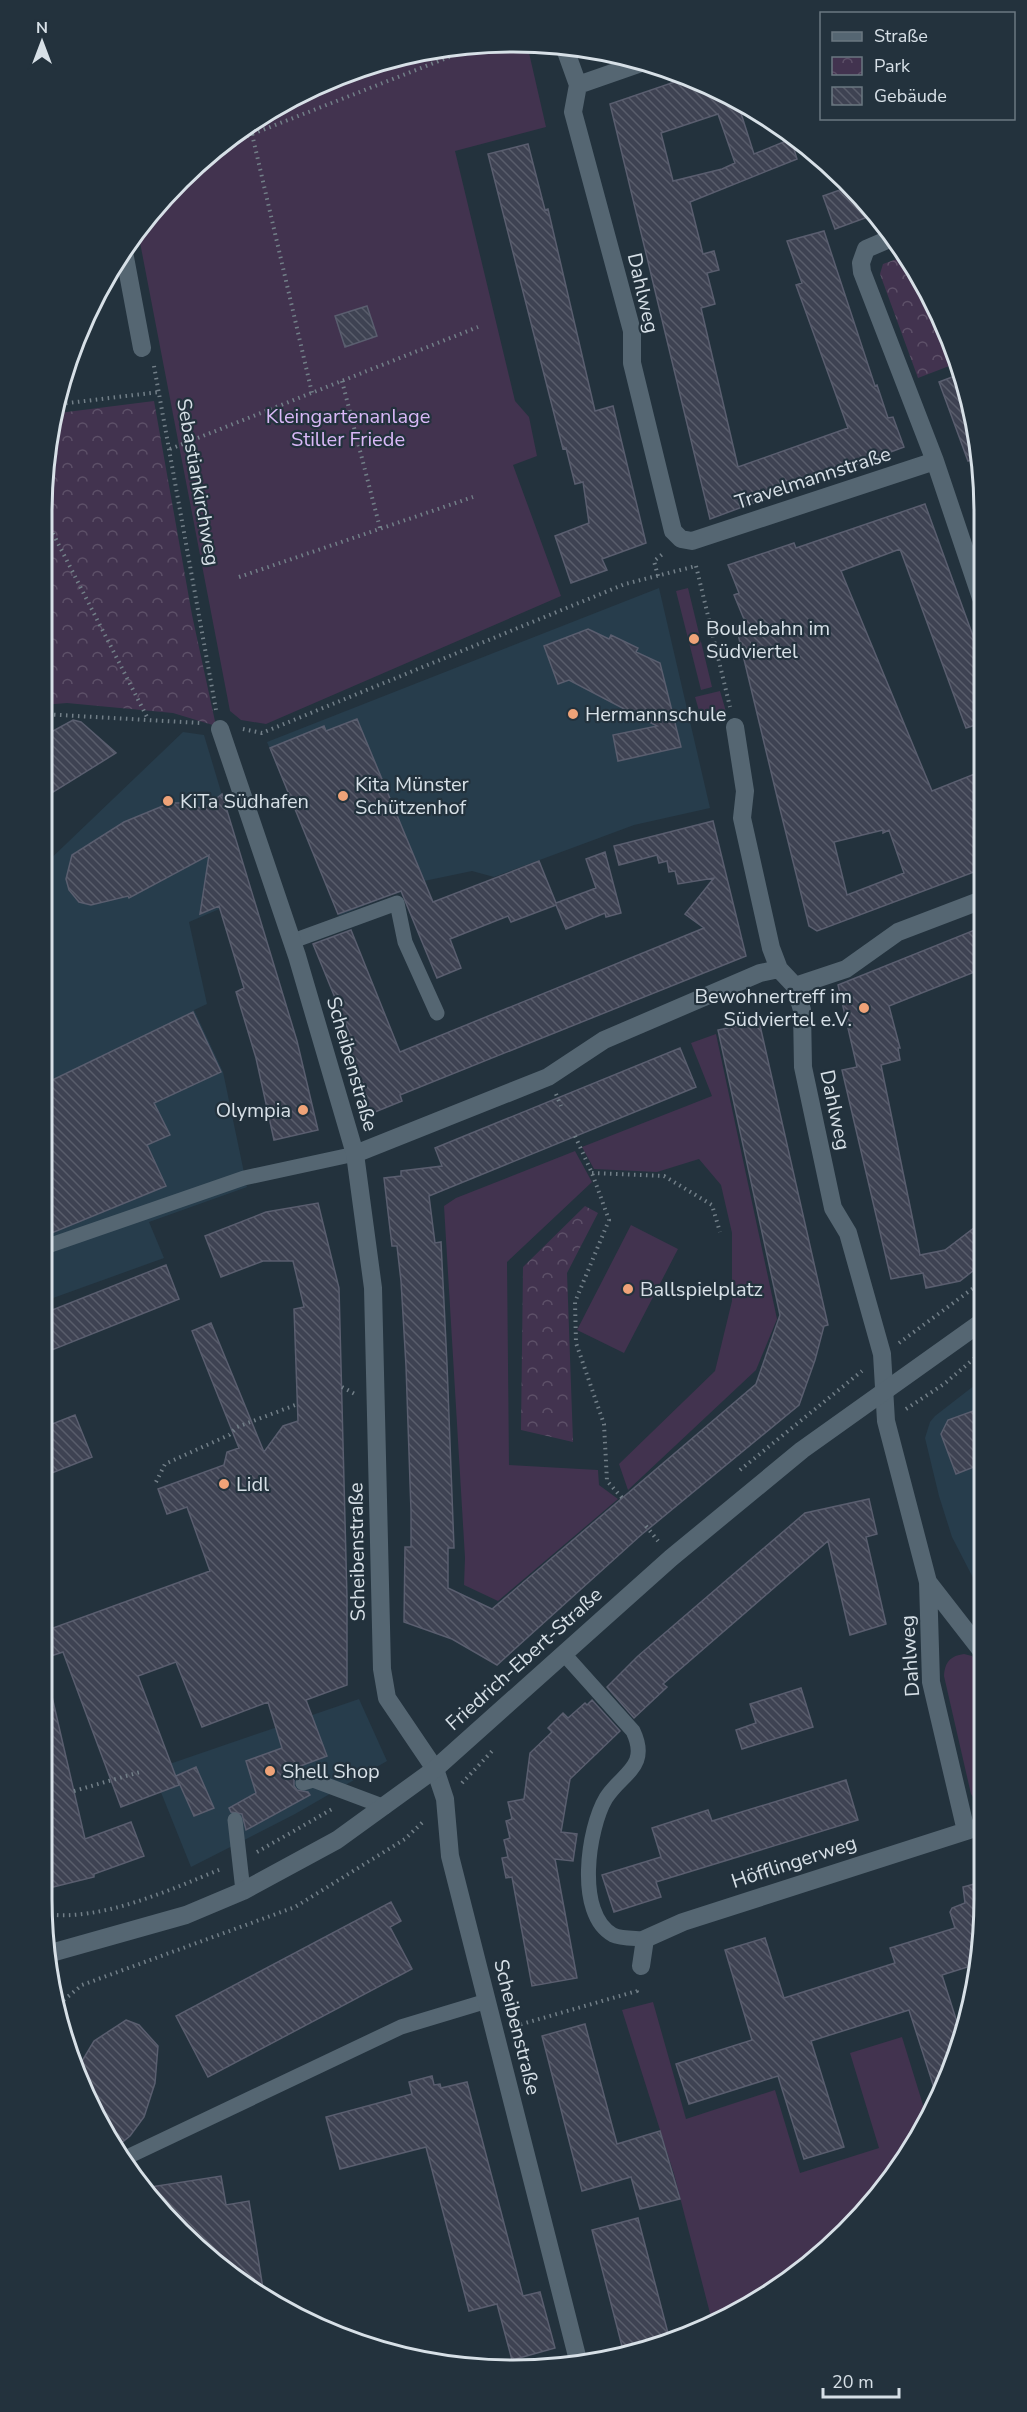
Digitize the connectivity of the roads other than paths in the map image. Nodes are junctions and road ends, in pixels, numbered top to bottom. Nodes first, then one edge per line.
1 (567, 55) edge
2 (629, 67) edge
3 (578, 85) junction
4 (885, 241) edge
5 (126, 263) edge
6 (142, 348) road end
7 (935, 461) junction
8 (699, 539) joint
9 (974, 577) edge
10 (215, 722) road end
11 (735, 727) road end
12 (974, 903) edge
13 (292, 941) junction
14 (779, 969) junction
15 (795, 986) junction
16 (437, 1013) dead end
17 (355, 1154) junction
18 (52, 1245) edge
19 (974, 1327) edge
20 (884, 1391) junction
21 (928, 1582) junction
22 (974, 1641) edge
23 (564, 1654) junction
24 (435, 1769) junction
25 (303, 1783) dead end
26 (385, 1807) junction
27 (235, 1820) dead end
28 (974, 1828) edge
29 (966, 1831) junction
30 (243, 1891) junction
31 (645, 1939) junction
32 (55, 1952) edge
33 (640, 1966) road end
34 (487, 2001) junction
35 (130, 2155) edge
36 (577, 2356) edge

1 - 3 street, Dahlweg
2 - 3 street
3 - 8 street, Dahlweg
4 - 7 street
5 - 6 street
7 - 8 street, Travelmannstraße
7 - 9 street
10 - 13 street, Scheibenstraße
11 - 14 street, Dahlweg
12 - 15 street
13 - 16 lane
13 - 17 street, Scheibenstraße
14 - 15 street, Dahlweg
14 - 17 street
15 - 20 street, Dahlweg
17 - 18 lane
17 - 24 street, Scheibenstraße
19 - 20 street, Friedrich-Ebert-Straße
20 - 21 street, Dahlweg
20 - 23 street, Friedrich-Ebert-Straße
21 - 22 street, Dahlweg
21 - 29 street, Dahlweg
23 - 24 street, Friedrich-Ebert-Straße
23 - 31 lane
24 - 26 street, Friedrich-Ebert-Straße
24 - 34 street, Scheibenstraße
25 - 26 lane
26 - 30 street, Friedrich-Ebert-Straße
27 - 30 lane
28 - 29 street, Höfflingerweg
29 - 31 street, Höfflingerweg
30 - 32 street, Friedrich-Ebert-Straße
31 - 33 street
34 - 35 lane
34 - 36 street, Scheibenstraße

